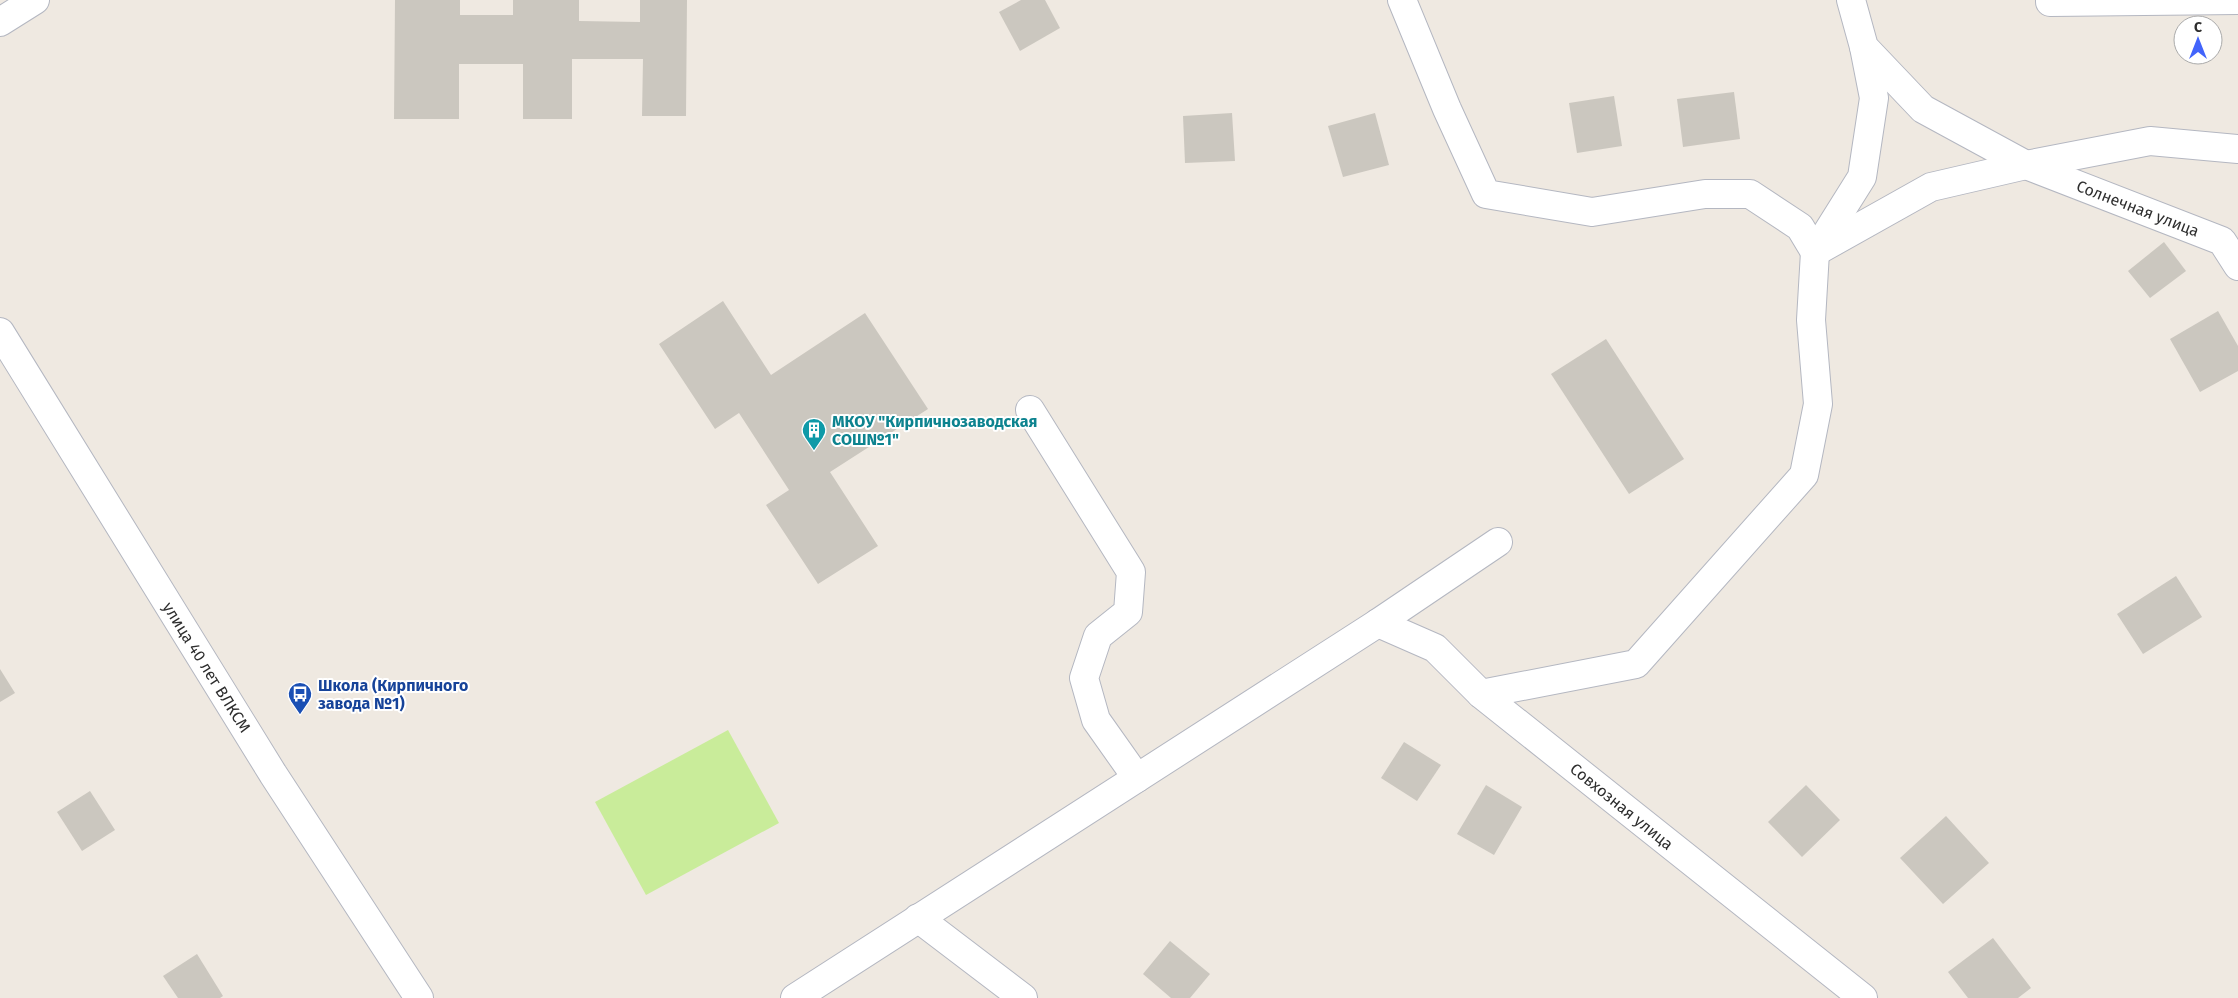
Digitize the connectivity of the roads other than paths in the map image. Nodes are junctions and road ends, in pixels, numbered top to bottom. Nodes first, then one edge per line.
1 (36, 0) edge
2 (1402, 0) edge
3 (1851, 0) edge
4 (2050, 0) edge
5 (2238, 0) edge
6 (0, 22) edge
7 (1864, 47) junction
8 (2238, 149) edge
9 (2026, 164) junction
10 (1815, 252) junction
11 (2238, 266) edge
12 (0, 332) edge
13 (1030, 410) dead end
14 (1498, 542) dead end
15 (1378, 623) junction
16 (1481, 694) junction
17 (1137, 778) junction
18 (918, 918) junction
19 (419, 998) edge
20 (795, 998) edge
21 (1023, 998) edge
22 (1863, 998) edge

1 - 6 street
2 - 10 street
3 - 7 street
4 - 5 street
7 - 9 street, Солнечная улица
7 - 10 street
8 - 9 street
9 - 10 street
9 - 11 street, Солнечная улица
10 - 16 street
12 - 19 street, улица 40 лет ВЛКСМ
13 - 17 street
14 - 15 street
15 - 16 street, Совхозная улица
15 - 17 street
16 - 22 street, Совхозная улица
17 - 18 street
18 - 20 street
18 - 21 street

